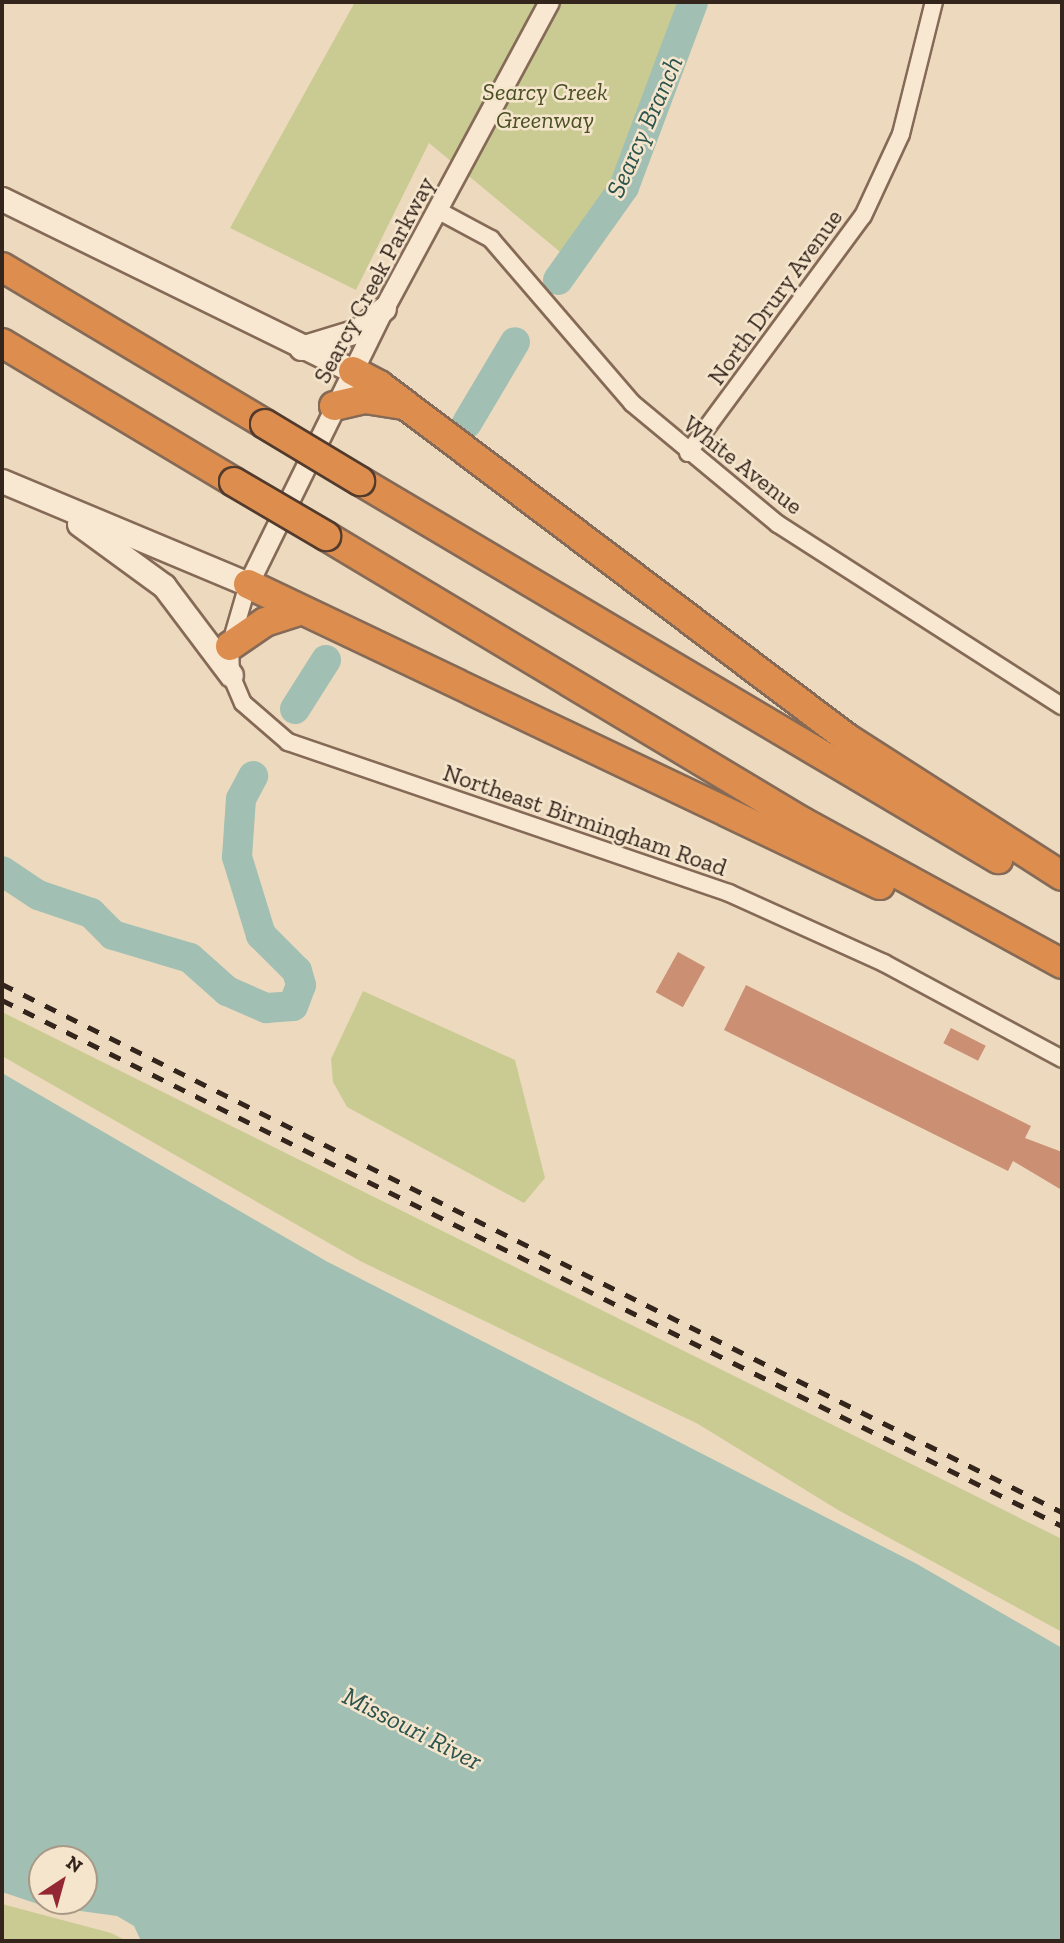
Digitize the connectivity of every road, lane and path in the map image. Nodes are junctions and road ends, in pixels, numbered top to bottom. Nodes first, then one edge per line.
1 (549, 2) edge
2 (934, 2) edge
3 (2, 199) edge
4 (439, 211) junction
5 (2, 267) edge
6 (384, 308) junction
7 (2, 342) edge
8 (301, 348) junction
9 (353, 371) junction
10 (402, 405) junction
11 (334, 407) junction
12 (688, 453) junction
13 (2, 481) edge
14 (56, 509) junction
15 (248, 584) junction
16 (299, 611) junction
17 (230, 646) junction
18 (231, 675) junction
19 (1062, 706) edge
20 (1062, 876) edge
21 (1062, 893) edge
22 (935, 898) junction
23 (1062, 964) edge
24 (1062, 1059) edge

1 - 4 street, Searcy Creek Parkway
2 - 12 street, North Drury Avenue
3 - 8 main road
4 - 6 street, Searcy Creek Parkway
4 - 12 street, White Avenue
5 - 21 highway, bridge
6 - 8 main road
6 - 9 street, Searcy Creek Parkway
7 - 22 highway, bridge
8 - 9 main road
9 - 10 highway
9 - 11 street, Searcy Creek Parkway
10 - 11 highway
10 - 20 highway
11 - 15 street, Searcy Creek Parkway
12 - 19 street, White Avenue
13 - 14 main road
14 - 15 main road
14 - 18 main road
15 - 16 highway
15 - 17 street, Northeast Birmingham Road
16 - 17 highway
16 - 22 highway
17 - 18 street, Northeast Birmingham Road
18 - 24 street, Northeast Birmingham Road
22 - 23 highway

